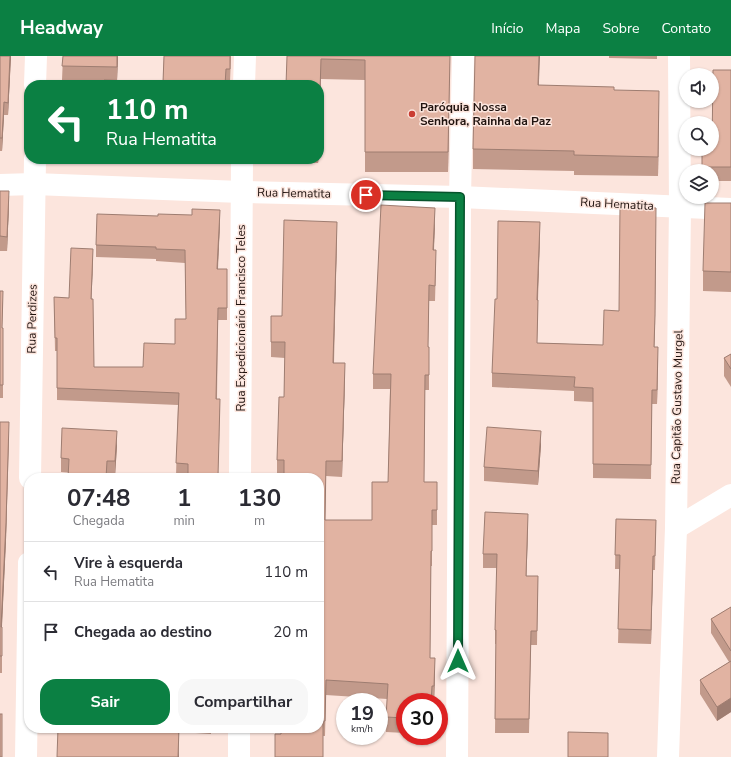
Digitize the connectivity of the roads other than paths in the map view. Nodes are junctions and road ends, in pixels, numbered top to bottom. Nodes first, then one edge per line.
1 (36, 56) edge
2 (245, 56) edge
3 (462, 56) edge
4 (679, 56) edge
5 (35, 80) edge
6 (244, 80) edge
7 (35, 164) edge
8 (242, 164) edge
9 (0, 184) edge
10 (34, 184) junction
11 (242, 192) junction
12 (460, 197) junction
13 (680, 207) junction
14 (731, 209) edge
15 (30, 473) edge
16 (240, 473) edge
17 (731, 495) edge
18 (676, 528) junction
19 (26, 733) edge
20 (239, 733) edge
21 (26, 757) edge
22 (239, 757) edge
23 (457, 757) edge
24 (668, 757) edge

1 - 5 street
2 - 6 street
3 - 12 street
4 - 13 street, Rua Capitão Gustavo Murgel
7 - 10 street, Rua Perdizes
8 - 11 street, Rua Expedicionário Francisco Teles
9 - 10 street, Rua Hematita
10 - 11 street, Rua Hematita
10 - 15 street, Rua Perdizes
11 - 12 street, Rua Hematita
11 - 16 street, Rua Expedicionário Francisco Teles
12 - 13 street, Rua Hematita
12 - 23 street
13 - 14 street, Rua Hematita
13 - 18 street, Rua Capitão Gustavo Murgel
17 - 18 street
18 - 24 street, Rua Capitão Gustavo Murgel
19 - 21 street
20 - 22 street

